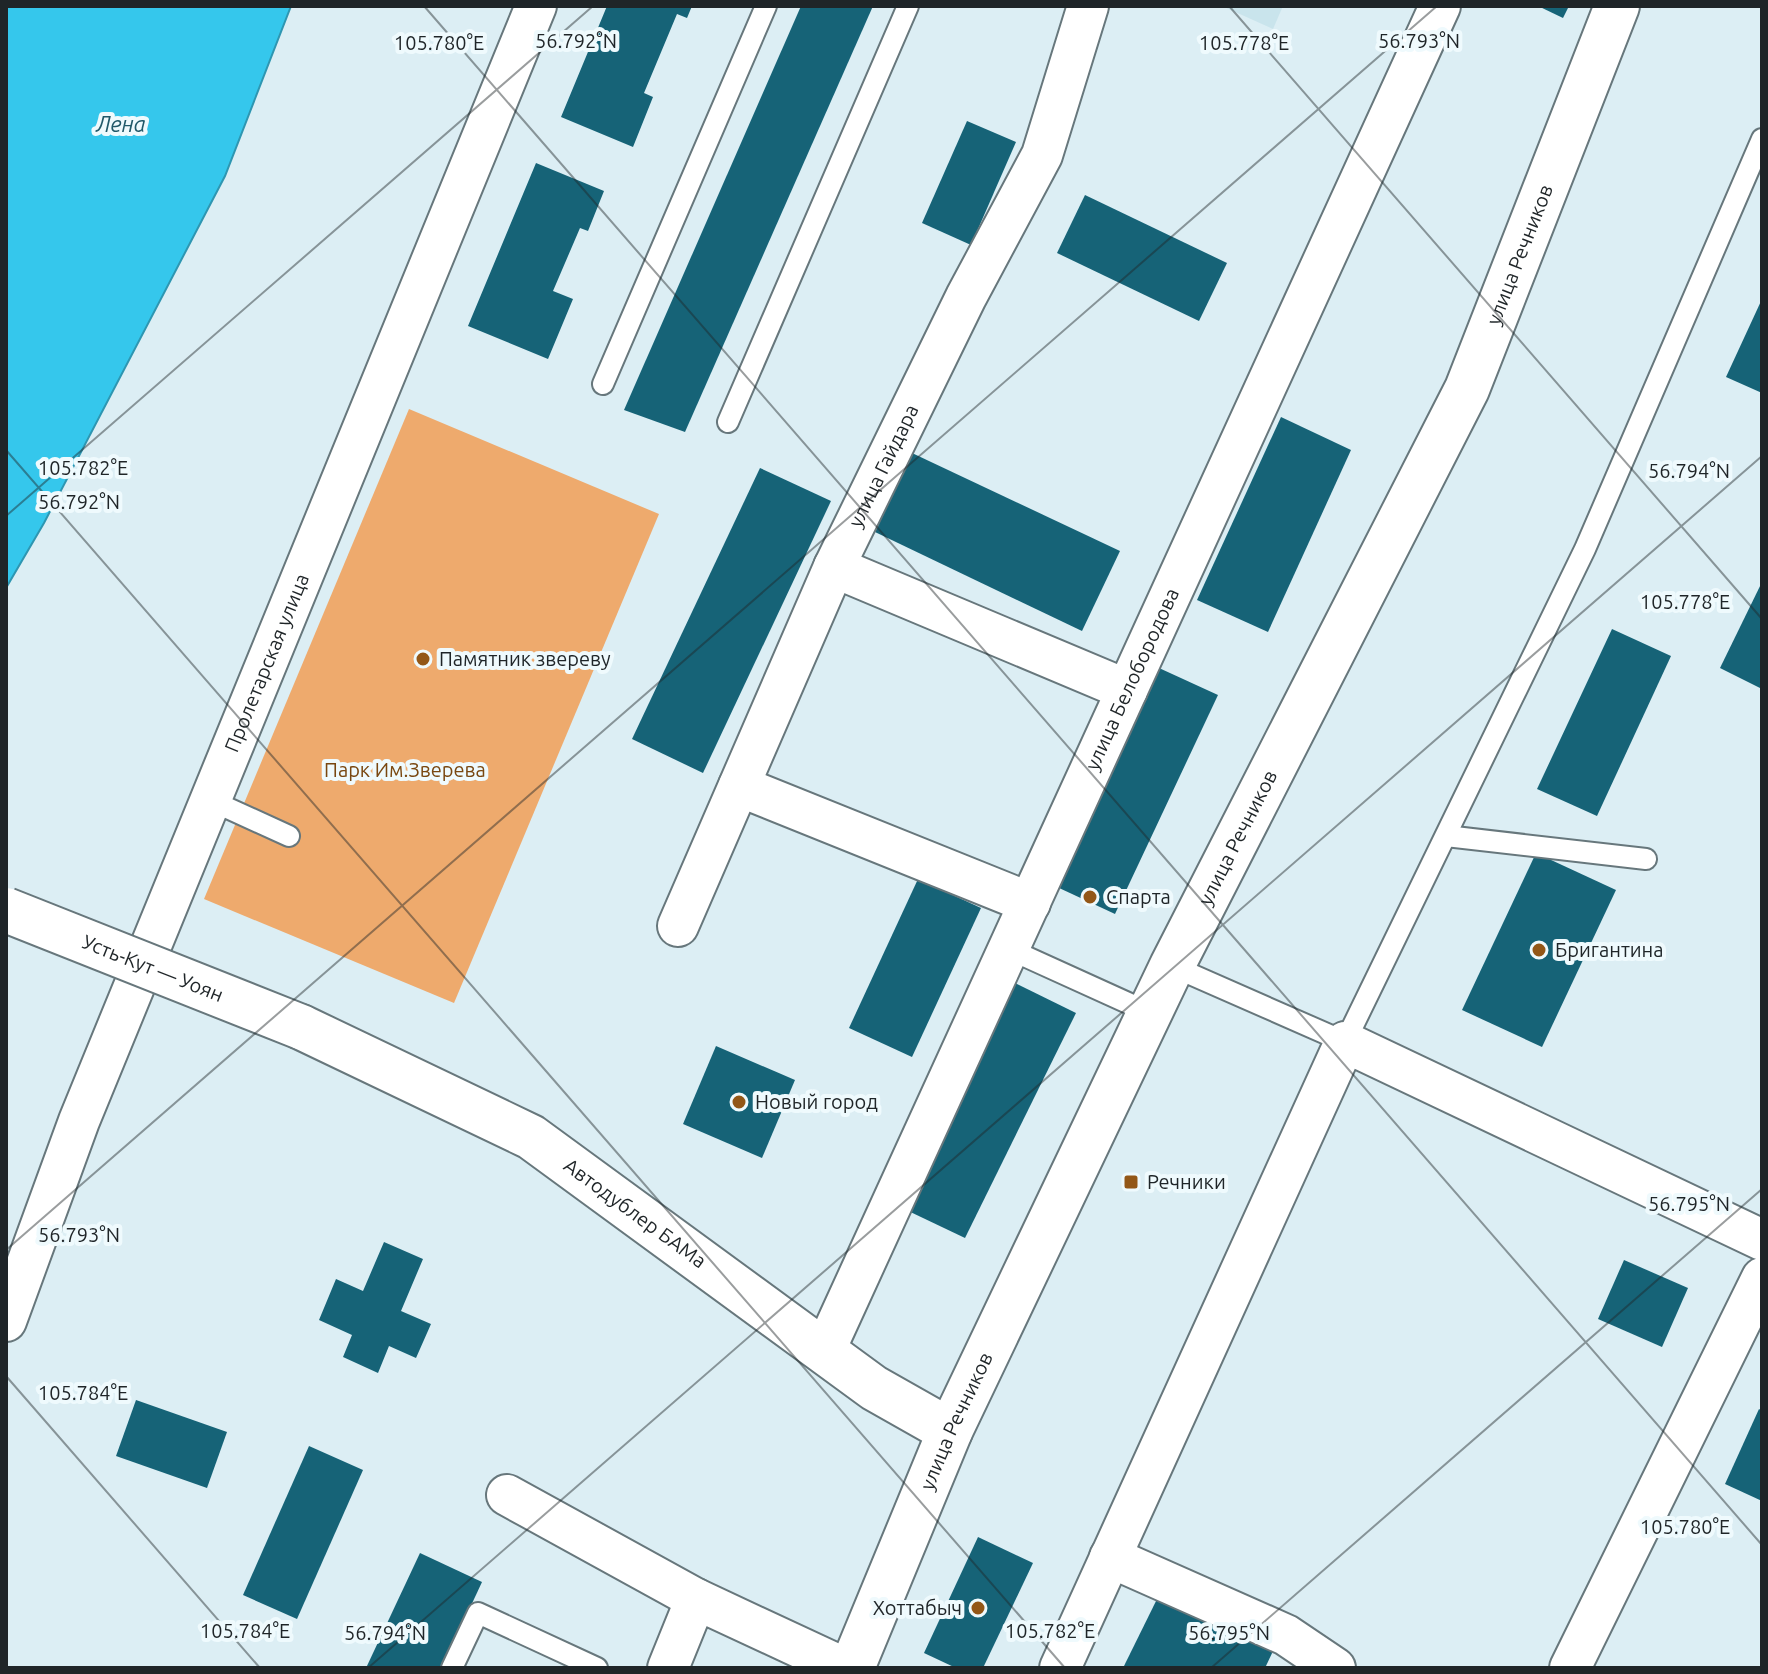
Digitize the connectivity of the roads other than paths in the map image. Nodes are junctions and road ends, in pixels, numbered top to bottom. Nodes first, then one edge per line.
1 (536, 6) edge
2 (766, 6) edge
3 (908, 6) edge
4 (1088, 6) edge
5 (1440, 6) edge
6 (1617, 6) edge
7 (1762, 139) edge
8 (1756, 171) edge
9 (603, 384) dead end
10 (728, 422) dead end
11 (834, 567) junction
12 (1127, 690) junction
13 (739, 786) junction
14 (210, 800) junction
15 (289, 836) dead end
16 (1446, 836) junction
17 (1646, 859) dead end
18 (1030, 903) junction
19 (6, 910) edge
20 (678, 926) dead end
21 (1009, 949) junction
22 (1172, 966) junction
23 (1150, 1013) junction
24 (301, 1027) joint
25 (1345, 1042) junction
26 (1762, 1240) edge
27 (1762, 1278) edge
28 (6, 1321) edge
29 (824, 1352) junction
30 (950, 1431) junction
31 (507, 1495) dead end
32 (1110, 1557) junction
33 (696, 1599) junction
34 (800, 1659) edge
35 (452, 1668) edge
36 (597, 1668) edge
37 (668, 1668) edge
38 (844, 1668) edge
39 (852, 1668) edge
40 (1060, 1668) edge
41 (1335, 1668) edge
42 (1570, 1668) edge

1 - 14 street, Пролетарская улица
2 - 9 lane
3 - 10 lane
4 - 11 street, улица Гайдара
5 - 12 street, улица Белобородова
6 - 22 main road, улица Речников
7 - 8 lane
8 - 16 lane
11 - 12 street
11 - 13 street, улица Гайдара
12 - 18 street, улица Белобородова
13 - 18 street
13 - 20 street, улица Гайдара
14 - 15 lane
14 - 28 street, Пролетарская улица
16 - 17 lane
16 - 25 lane
18 - 21 street, улица Белобородова
19 - 24 main road, Усть-Кут — Уоян, bridge
21 - 23 lane
21 - 29 street, улица Белобородова
22 - 23 main road, улица Речников
22 - 25 lane
23 - 30 main road, улица Речников
24 - 29 main road, Автодублер БАМа
25 - 26 street
25 - 32 street
27 - 42 street
29 - 30 main road, Автодублер БАМа
30 - 39 main road, улица Речников
31 - 33 street
32 - 40 street
32 - 41 street
33 - 34 street
33 - 37 street
34 - 38 street
35 - 36 lane

